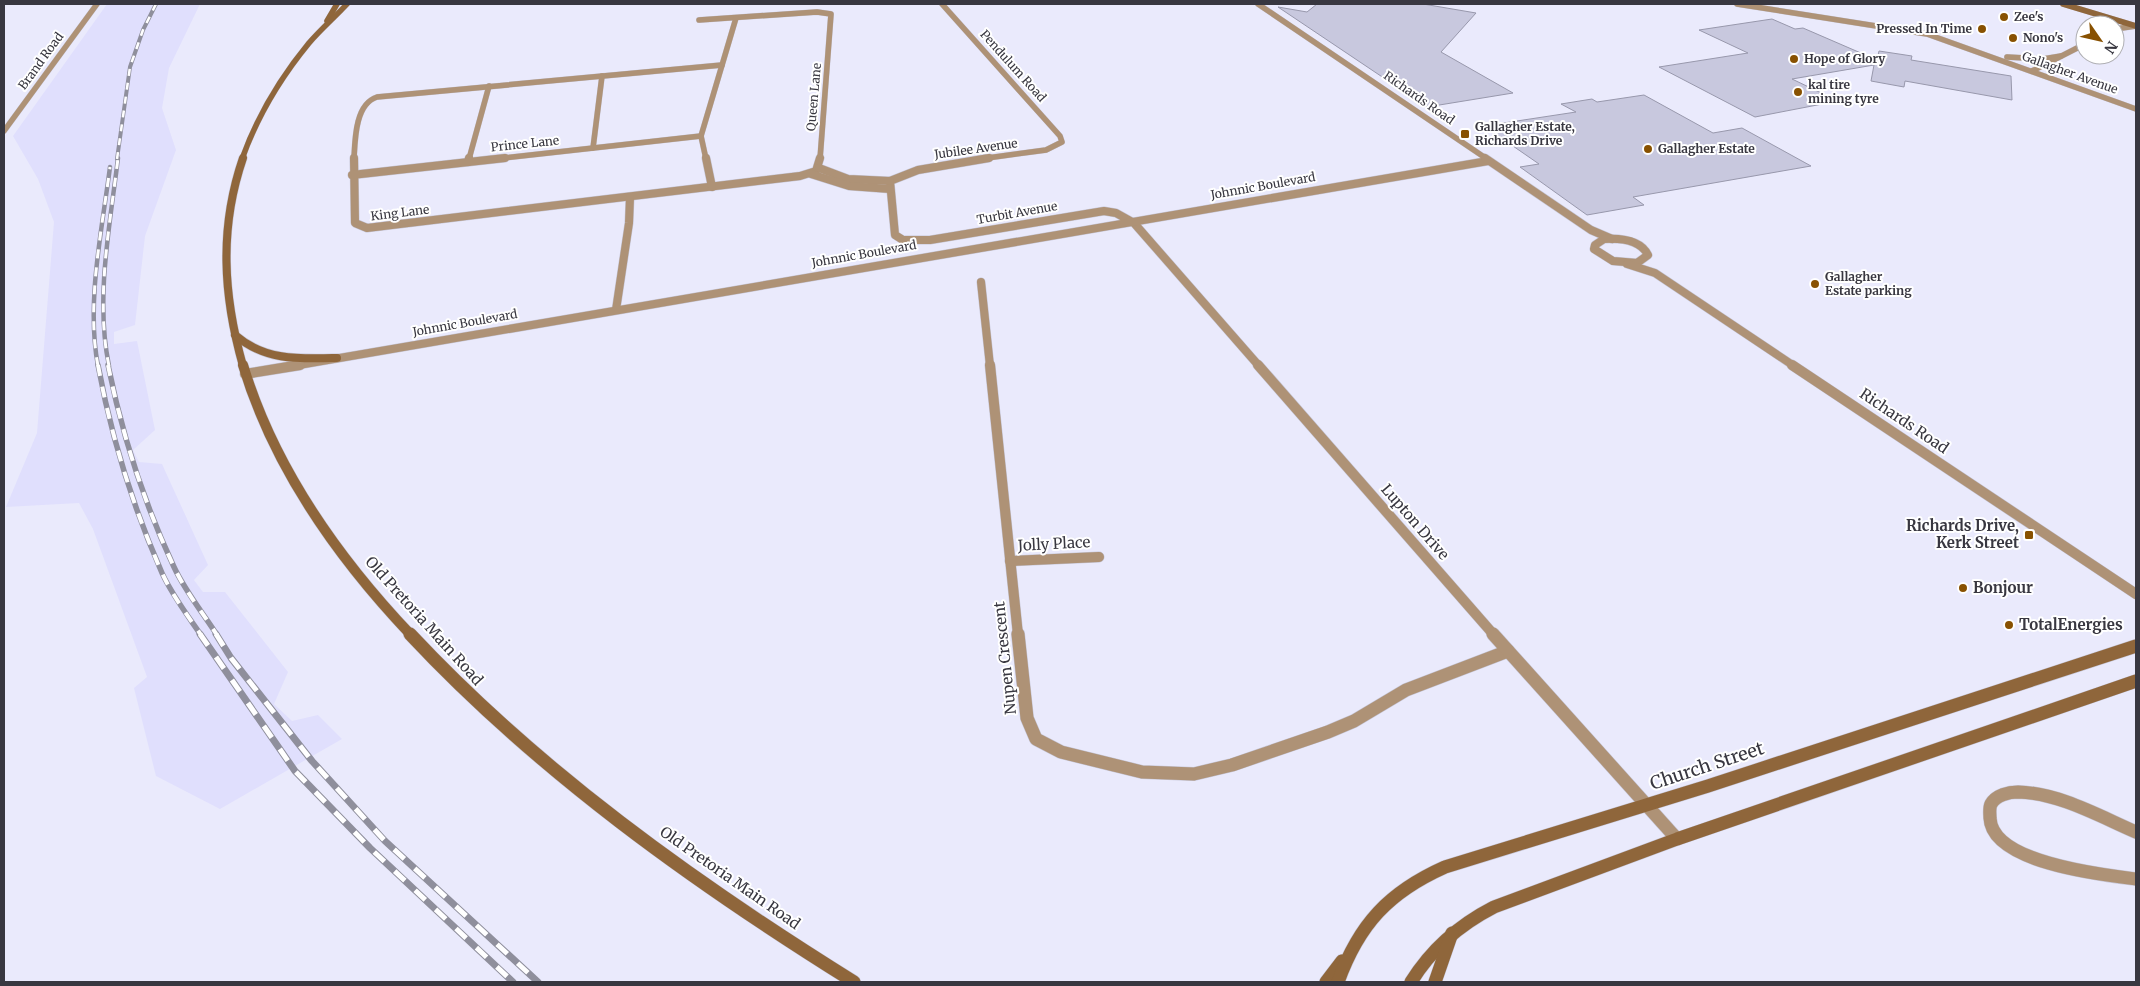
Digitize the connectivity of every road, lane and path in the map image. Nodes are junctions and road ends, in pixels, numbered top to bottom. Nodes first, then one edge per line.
1 (97, 4) edge
2 (337, 4) edge
3 (347, 4) edge
4 (942, 4) edge
5 (1258, 4) edge
6 (1737, 4) edge
7 (2063, 4) edge
8 (2084, 4) edge
9 (2088, 12) junction
10 (2092, 15) edge
11 (736, 18) junction
12 (699, 20) dead end
13 (2136, 24) edge
14 (324, 26) junction
15 (1974, 49) junction
16 (2075, 49) edge
17 (2061, 56) junction
18 (722, 65) junction
19 (2032, 71) junction
20 (602, 76) junction
21 (488, 86) junction
22 (2134, 108) edge
23 (4, 131) edge
24 (701, 136) junction
25 (1059, 145) joint
26 (593, 148) junction
27 (468, 162) junction
28 (1488, 162) junction
29 (819, 168) junction
30 (811, 174) junction
31 (352, 175) junction
32 (890, 181) junction
33 (712, 187) junction
34 (890, 190) junction
35 (630, 197) junction
36 (1134, 223) junction
37 (1591, 230) junction
38 (1612, 239) junction
39 (1598, 242) junction
40 (1646, 259) junction
41 (1628, 264) junction
42 (1655, 273) junction
43 (981, 282) dead end
44 (616, 310) junction
45 (235, 334) junction
46 (337, 358) junction
47 (244, 374) junction
48 (1099, 557) dead end
49 (1010, 561) junction
50 (2136, 594) edge
51 (2136, 646) edge
52 (1508, 651) junction
53 (2136, 681) edge
54 (1646, 805) junction
55 (2136, 832) edge
56 (1677, 838) junction
57 (2136, 879) edge
58 (1452, 932) junction
59 (1348, 951) junction
60 (854, 982) edge
61 (1326, 982) edge
62 (1338, 982) edge
63 (1411, 982) edge
64 (1435, 982) edge

1 - 23 street, Brand Road
2 - 14 main road, Old Pretoria Main Road
3 - 14 main road, Old Pretoria Main Road
4 - 25 street, Pendulum Road
5 - 28 street, Richards Road
6 - 15 street, Gallagher Avenue
7 - 9 main road
8 - 13 main road
9 - 10 main road
9 - 13 main road
11 - 12 street
11 - 18 street
11 - 29 street, Queen Lane
14 - 45 main road, Old Pretoria Main Road
15 - 17 street
15 - 19 street, Gallagher Avenue
16 - 17 street
17 - 19 street
18 - 20 street, King Lane
18 - 24 street
19 - 22 street, Gallagher Avenue
20 - 21 street, King Lane
20 - 26 street
21 - 27 street
21 - 31 street, King Lane
24 - 26 street, Prince Lane
24 - 33 street
25 - 32 street, Jubilee Avenue
26 - 27 street, Prince Lane
27 - 31 street, Prince Lane
28 - 36 street, Johnnic Boulevard
28 - 37 street, Richards Road
29 - 30 street
29 - 32 street
30 - 33 street
30 - 34 street
31 - 35 street, King Lane
32 - 34 street
33 - 35 street, King Lane
34 - 36 street, Turbit Avenue
35 - 44 street
36 - 44 street, Johnnic Boulevard
36 - 52 street, Lupton Drive
37 - 38 street, Richards Road
37 - 39 street, Richards Road
38 - 39 street
38 - 40 street, Richards Road
39 - 41 street, Richards Road
40 - 41 street
40 - 42 street, Richards Road
41 - 42 street, Richards Road
42 - 50 street, Richards Road
43 - 49 street, Nupen Crescent
44 - 46 street, Johnnic Boulevard
45 - 46 main road
45 - 47 main road, Old Pretoria Main Road
46 - 47 street, Johnnic Boulevard
47 - 60 main road, Old Pretoria Main Road
48 - 49 street, Jolly Place
49 - 52 street, Nupen Crescent
51 - 54 main road, Church Street
52 - 54 street, Lupton Drive
53 - 56 main road
54 - 56 street, Lupton Drive
54 - 59 main road, Church Street
55 - 57 street
56 - 58 main road
58 - 63 main road
58 - 64 main road
59 - 61 main road
59 - 62 main road, Church Street

